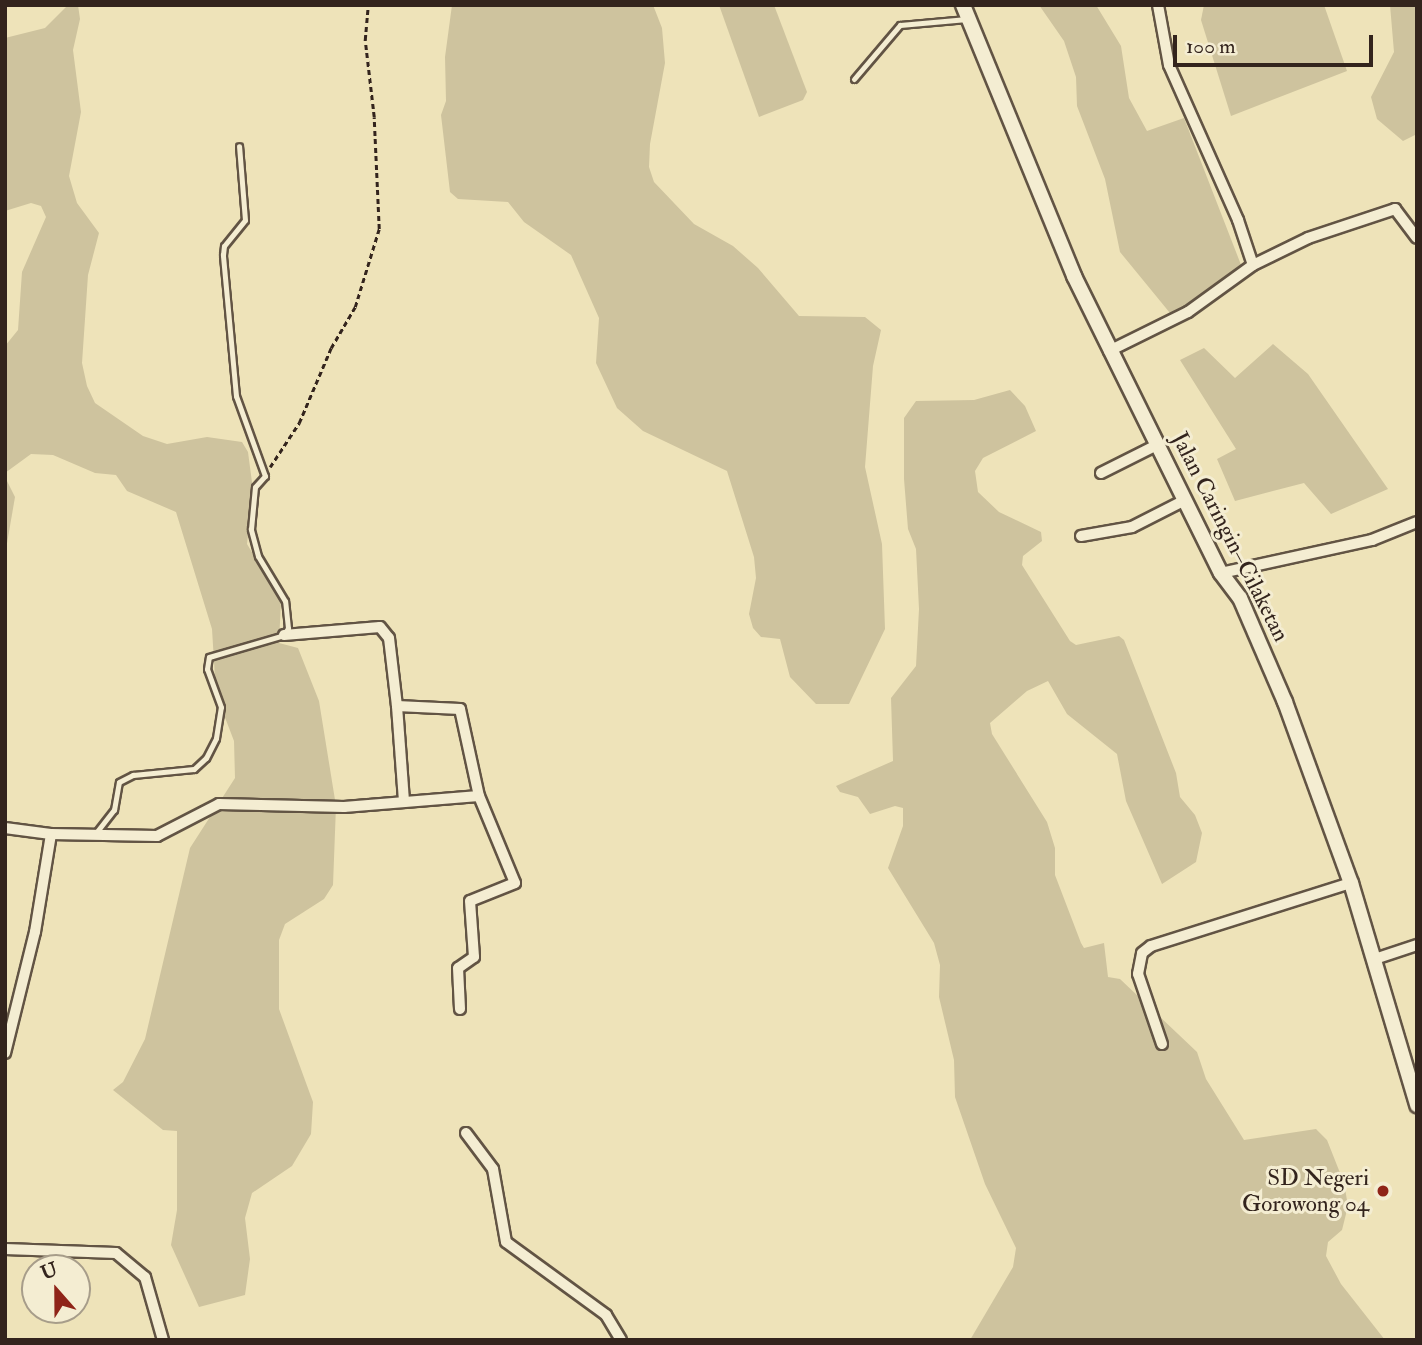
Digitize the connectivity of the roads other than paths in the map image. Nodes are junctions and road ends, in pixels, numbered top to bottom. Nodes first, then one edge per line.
1 (1158, 5) edge
2 (965, 12) edge
3 (854, 79) dead end
4 (239, 146) dead end
5 (1417, 238) edge
6 (1252, 265) junction
7 (1109, 351) junction
8 (1157, 445) junction
9 (1101, 473) dead end
10 (1185, 500) junction
11 (1417, 522) edge
12 (1081, 536) dead end
13 (1221, 573) junction
14 (284, 635) junction
15 (397, 706) junction
16 (479, 796) junction
17 (404, 802) junction
18 (5, 828) edge
19 (51, 834) junction
20 (93, 836) junction
21 (1351, 883) junction
22 (1417, 945) edge
23 (1375, 959) junction
24 (460, 1009) dead end
25 (1162, 1044) dead end
26 (5, 1053) edge
27 (1417, 1105) edge
28 (466, 1133) dead end
29 (5, 1248) edge
30 (163, 1340) edge
31 (621, 1340) edge

1 - 6 street
2 - 3 lane
2 - 7 street, Jalan Caringin–Cilaketan
4 - 14 lane
5 - 6 street
6 - 7 street
7 - 8 street, Jalan Caringin–Cilaketan
8 - 9 street
8 - 10 street, Jalan Caringin–Cilaketan
10 - 12 street
10 - 13 street, Jalan Caringin–Cilaketan
11 - 13 street
13 - 21 street, Jalan Caringin–Cilaketan
14 - 15 street
14 - 20 lane
15 - 16 street
15 - 17 street
16 - 17 street
16 - 24 street
17 - 20 street
18 - 19 street
19 - 20 street
19 - 26 street
21 - 23 street, Jalan Caringin–Cilaketan
21 - 25 street
22 - 23 street
23 - 27 street, Jalan Caringin–Cilaketan
28 - 31 street
29 - 30 street

